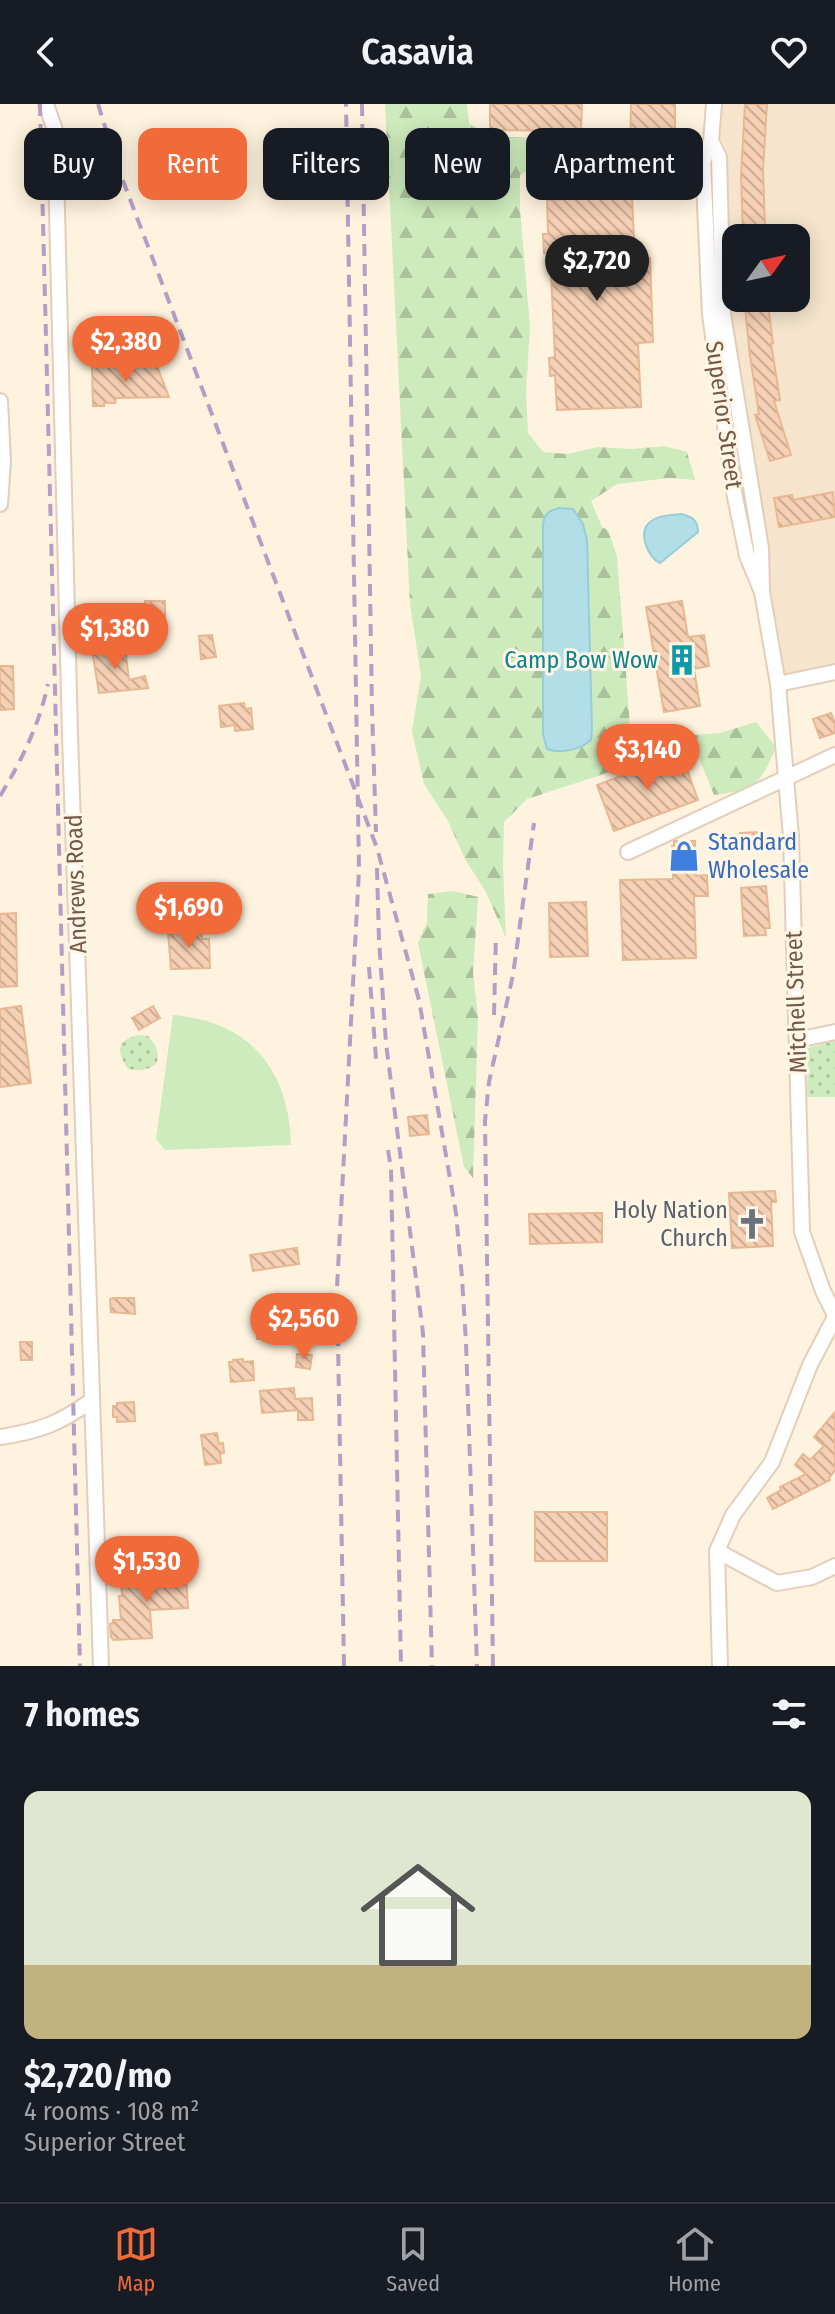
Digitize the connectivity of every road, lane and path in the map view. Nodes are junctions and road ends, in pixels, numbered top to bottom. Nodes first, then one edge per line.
1 (46, 104) edge
2 (714, 104) edge
3 (0, 401) edge
4 (0, 504) edge
5 (835, 672) edge
6 (778, 684) junction
7 (835, 755) edge
8 (787, 779) junction
9 (628, 852) dead end
10 (835, 1032) edge
11 (797, 1040) junction
12 (835, 1316) edge
13 (91, 1401) junction
14 (0, 1437) edge
15 (717, 1551) junction
16 (835, 1566) edge
17 (101, 1666) edge
18 (720, 1666) edge

1 - 13 street, Andrews Road
2 - 6 street, Superior Street
3 - 4 street
5 - 6 street
6 - 8 street, Mitchell Street
7 - 8 street
8 - 9 street
8 - 11 street, Mitchell Street
10 - 11 street
11 - 12 street, Mitchell Street
12 - 15 street
13 - 14 street
13 - 17 street, Andrews Road
15 - 16 street
15 - 18 street

